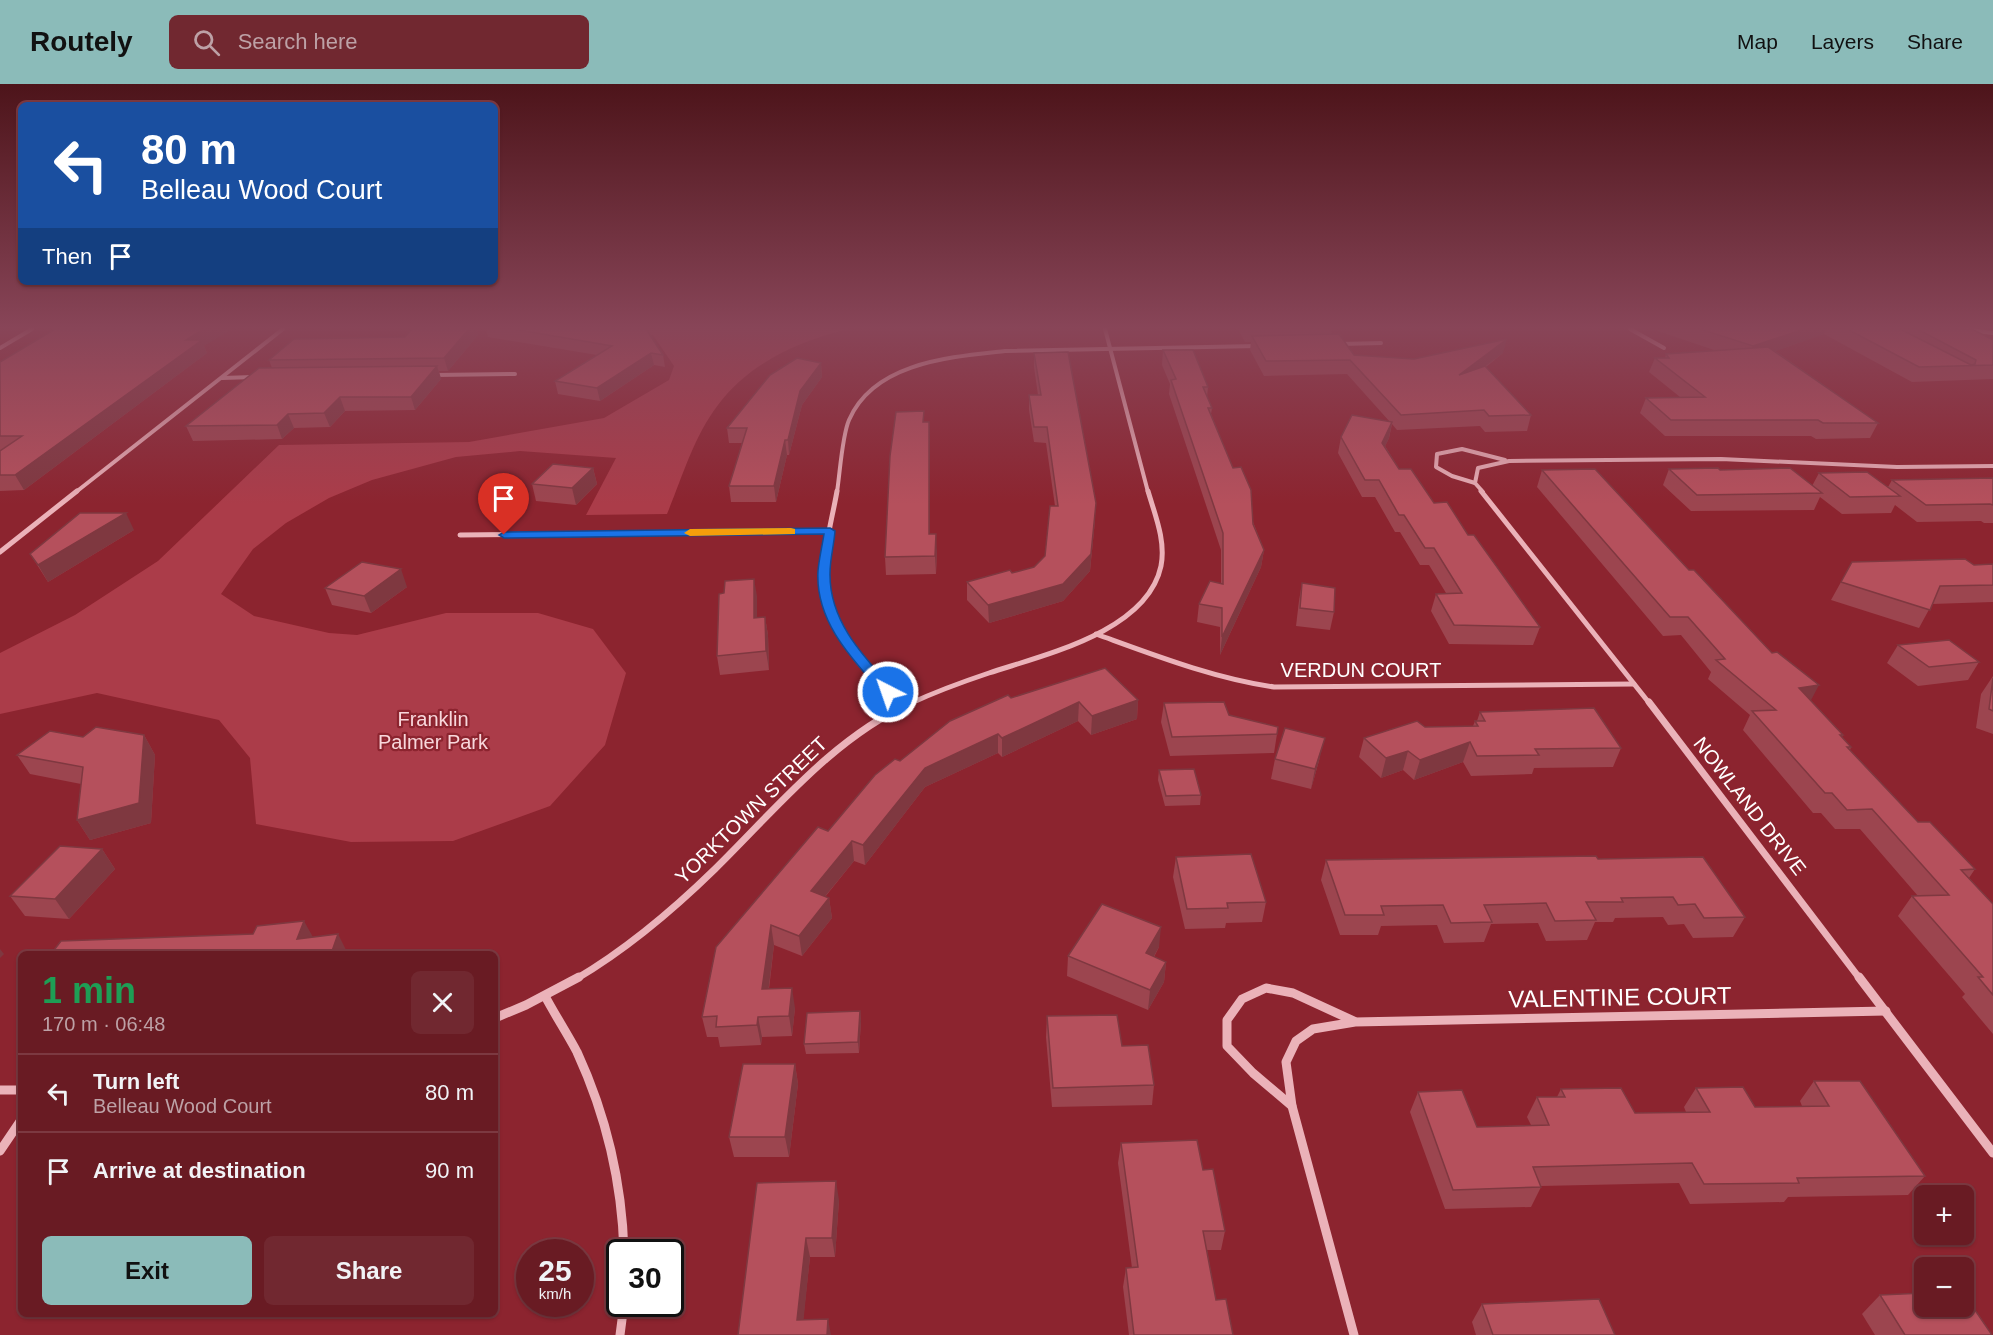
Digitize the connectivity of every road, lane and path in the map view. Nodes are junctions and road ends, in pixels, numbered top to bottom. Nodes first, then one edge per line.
1 (210, 387) edge
2 (874, 387) edge
3 (1120, 387) edge
4 (1509, 461) junction
5 (1993, 466) edge
6 (1475, 483) junction
7 (830, 531) junction
8 (459, 535) dead end
9 (0, 552) edge
10 (1096, 634) junction
11 (1634, 684) junction
12 (902, 707) junction
13 (545, 996) junction
14 (1886, 1011) junction
15 (498, 1017) edge
16 (1355, 1022) junction
17 (0, 1090) edge
18 (18, 1090) edge
19 (1292, 1106) junction
20 (18, 1124) edge
21 (0, 1151) edge
22 (1993, 1153) edge
23 (624, 1239) edge
24 (622, 1317) edge
25 (620, 1335) edge
26 (1354, 1335) edge

1 - 9 street
2 - 7 street
3 - 10 street, YORKTOWN STREET
4 - 5 street
4 - 6 street
4 - 6 street
6 - 11 street, NOWLAND DRIVE
7 - 8 street
7 - 12 street
10 - 11 street, VERDUN COURT
10 - 12 street, YORKTOWN STREET
11 - 14 street, NOWLAND DRIVE
12 - 13 street, YORKTOWN STREET
13 - 15 street, YORKTOWN STREET
13 - 23 street
14 - 16 street, VALENTINE COURT
14 - 22 street, NOWLAND DRIVE
16 - 19 street, VALENTINE COURT
16 - 19 street, VALENTINE COURT
17 - 18 street
19 - 26 street, VALENTINE COURT
20 - 21 street
24 - 25 street

